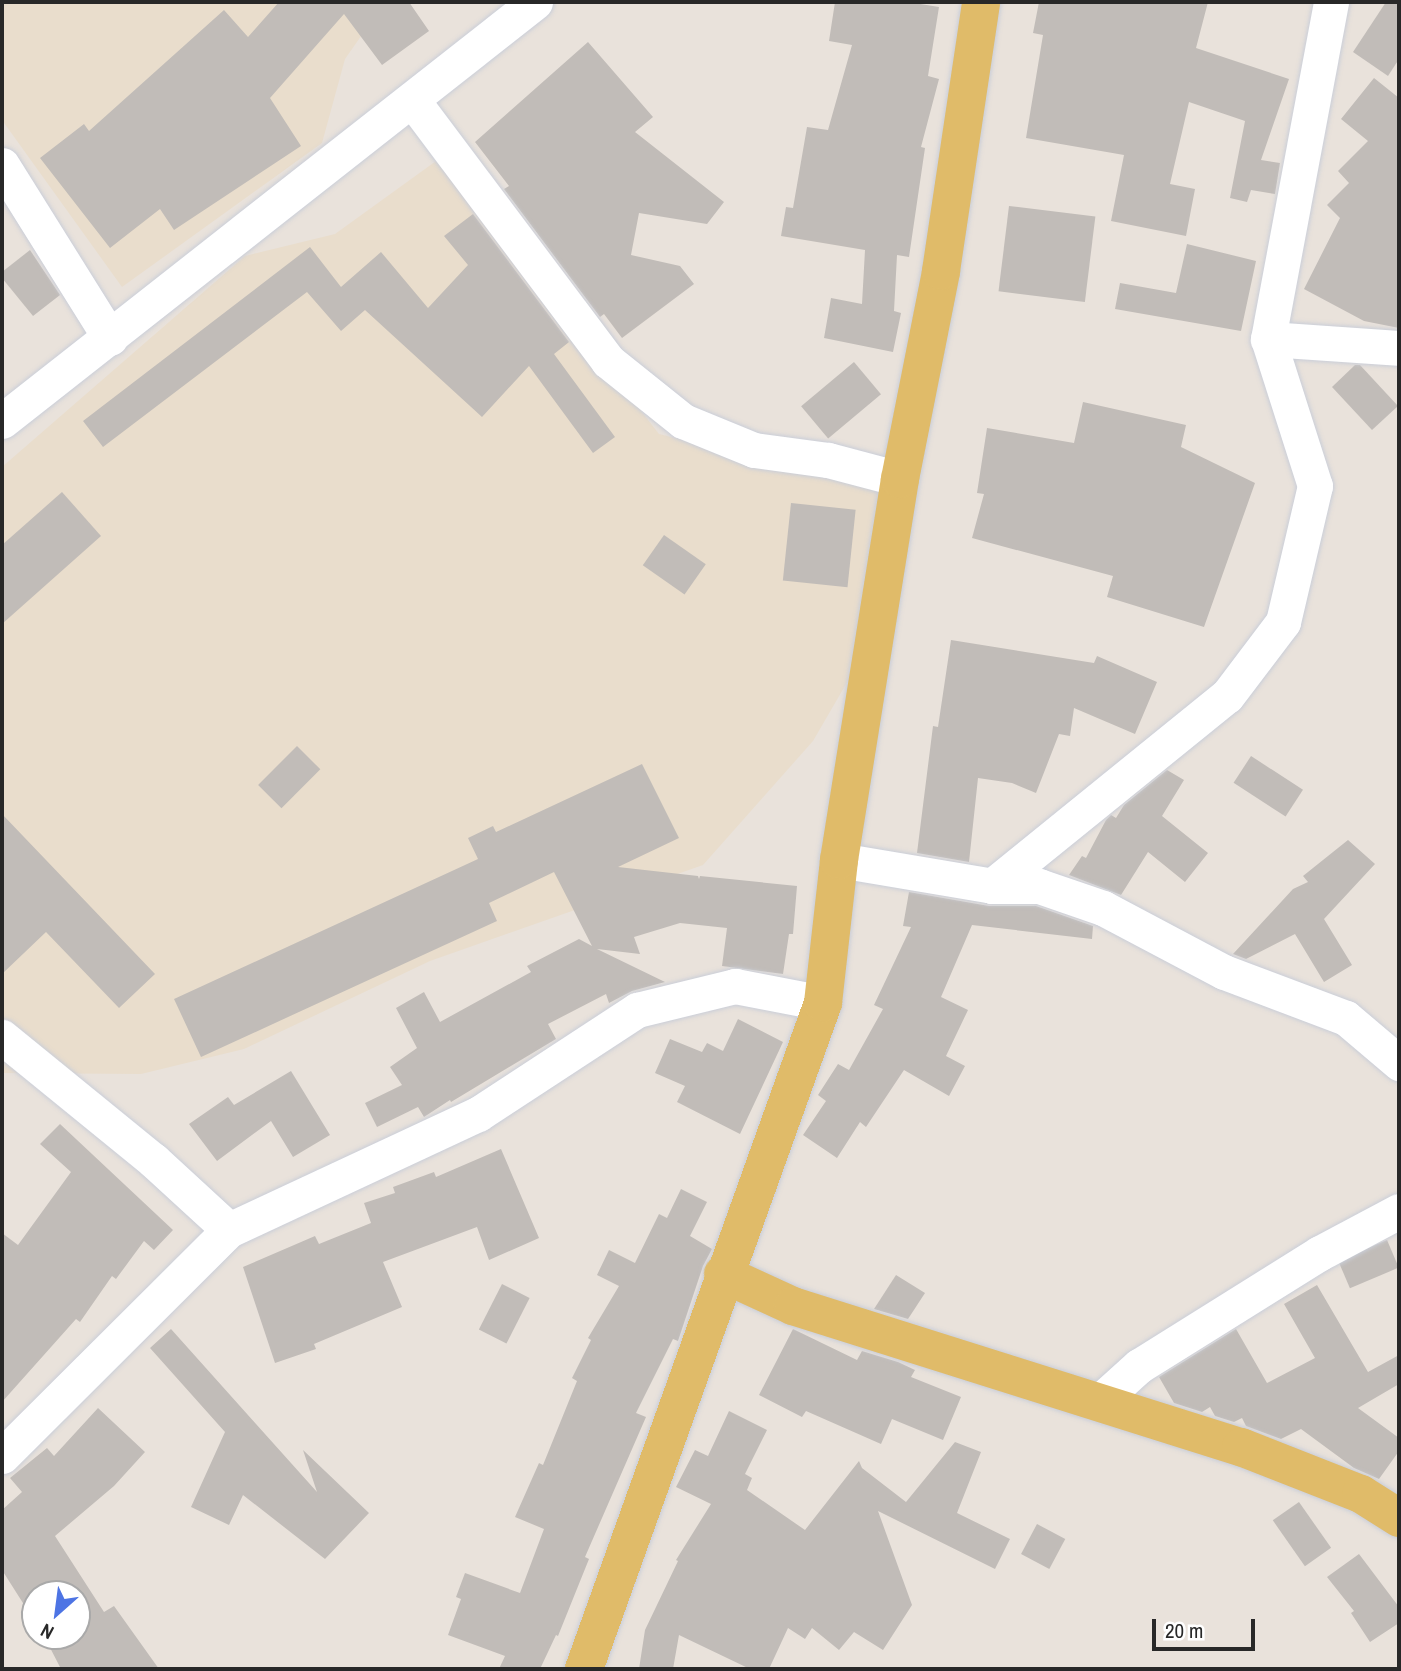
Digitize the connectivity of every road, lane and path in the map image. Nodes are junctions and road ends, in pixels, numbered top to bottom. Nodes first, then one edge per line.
1 (535, 2) edge
2 (981, 2) edge
3 (1331, 2) edge
4 (413, 101) junction
5 (2, 165) edge
6 (110, 338) junction
7 (1268, 339) junction
8 (1399, 348) edge
9 (2, 421) edge
10 (900, 479) junction
11 (839, 860) junction
12 (992, 886) junction
13 (823, 1003) junction
14 (2, 1037) edge
15 (1399, 1063) edge
16 (1399, 1211) edge
17 (229, 1230) junction
18 (723, 1274) junction
19 (1099, 1402) junction
20 (2, 1456) edge
21 (1399, 1518) edge
22 (584, 1669) edge

1 - 4 street
2 - 10 main road
3 - 7 street
4 - 6 street
4 - 10 street
5 - 6 street
6 - 9 street
7 - 8 street
7 - 12 street
10 - 11 main road
11 - 12 street
11 - 13 main road
12 - 15 street
13 - 17 street
13 - 18 main road
14 - 17 street
16 - 19 street
17 - 20 street
18 - 19 main road
18 - 22 main road
19 - 21 main road

